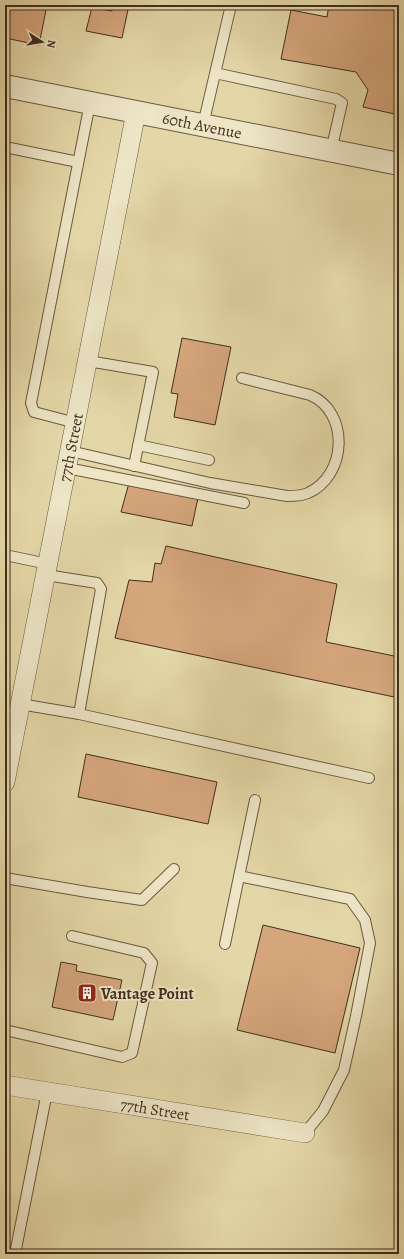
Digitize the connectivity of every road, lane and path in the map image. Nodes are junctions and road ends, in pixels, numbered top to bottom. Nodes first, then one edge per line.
1 (231, 5) edge
2 (215, 73) junction
3 (5, 86) edge
4 (90, 103) junction
5 (136, 112) junction
6 (203, 125) junction
7 (5, 147) edge
8 (331, 151) junction
9 (78, 162) junction
10 (399, 164) edge
11 (88, 361) junction
12 (242, 378) dead end
13 (76, 423) junction
14 (138, 445) junction
15 (68, 460) junction
16 (209, 460) dead end
17 (134, 466) junction
18 (244, 502) dead end
19 (5, 556) edge
20 (47, 569) junction
21 (20, 704) junction
22 (79, 714) junction
23 (369, 778) dead end
24 (5, 782) edge
25 (255, 800) dead end
26 (174, 869) dead end
27 (239, 876) junction
28 (5, 878) edge
29 (72, 936) dead end
30 (225, 944) dead end
31 (5, 1030) edge
32 (5, 1085) edge
33 (47, 1092) junction
34 (305, 1133) joint
35 (15, 1254) edge

1 - 2 lane
2 - 6 lane
2 - 8 lane
3 - 4 street, 60th Avenue
4 - 5 street, 60th Avenue
4 - 9 lane
5 - 6 street, 60th Avenue
5 - 11 street, 77th Street
6 - 8 street, 60th Avenue
7 - 9 lane
8 - 10 street, 60th Avenue
9 - 13 lane
11 - 13 street, 77th Street
11 - 14 lane
12 - 17 lane
13 - 15 street, 77th Street
14 - 16 lane
14 - 17 lane
15 - 17 lane
15 - 18 lane
15 - 20 street, 77th Street
19 - 20 lane
20 - 21 street, 77th Street
20 - 22 lane
21 - 22 lane
21 - 24 street, 77th Street
22 - 23 lane
25 - 27 lane
26 - 28 lane
27 - 30 lane
27 - 34 lane
29 - 31 lane
32 - 33 street, 77th Street
33 - 34 street, 77th Street
33 - 35 lane

